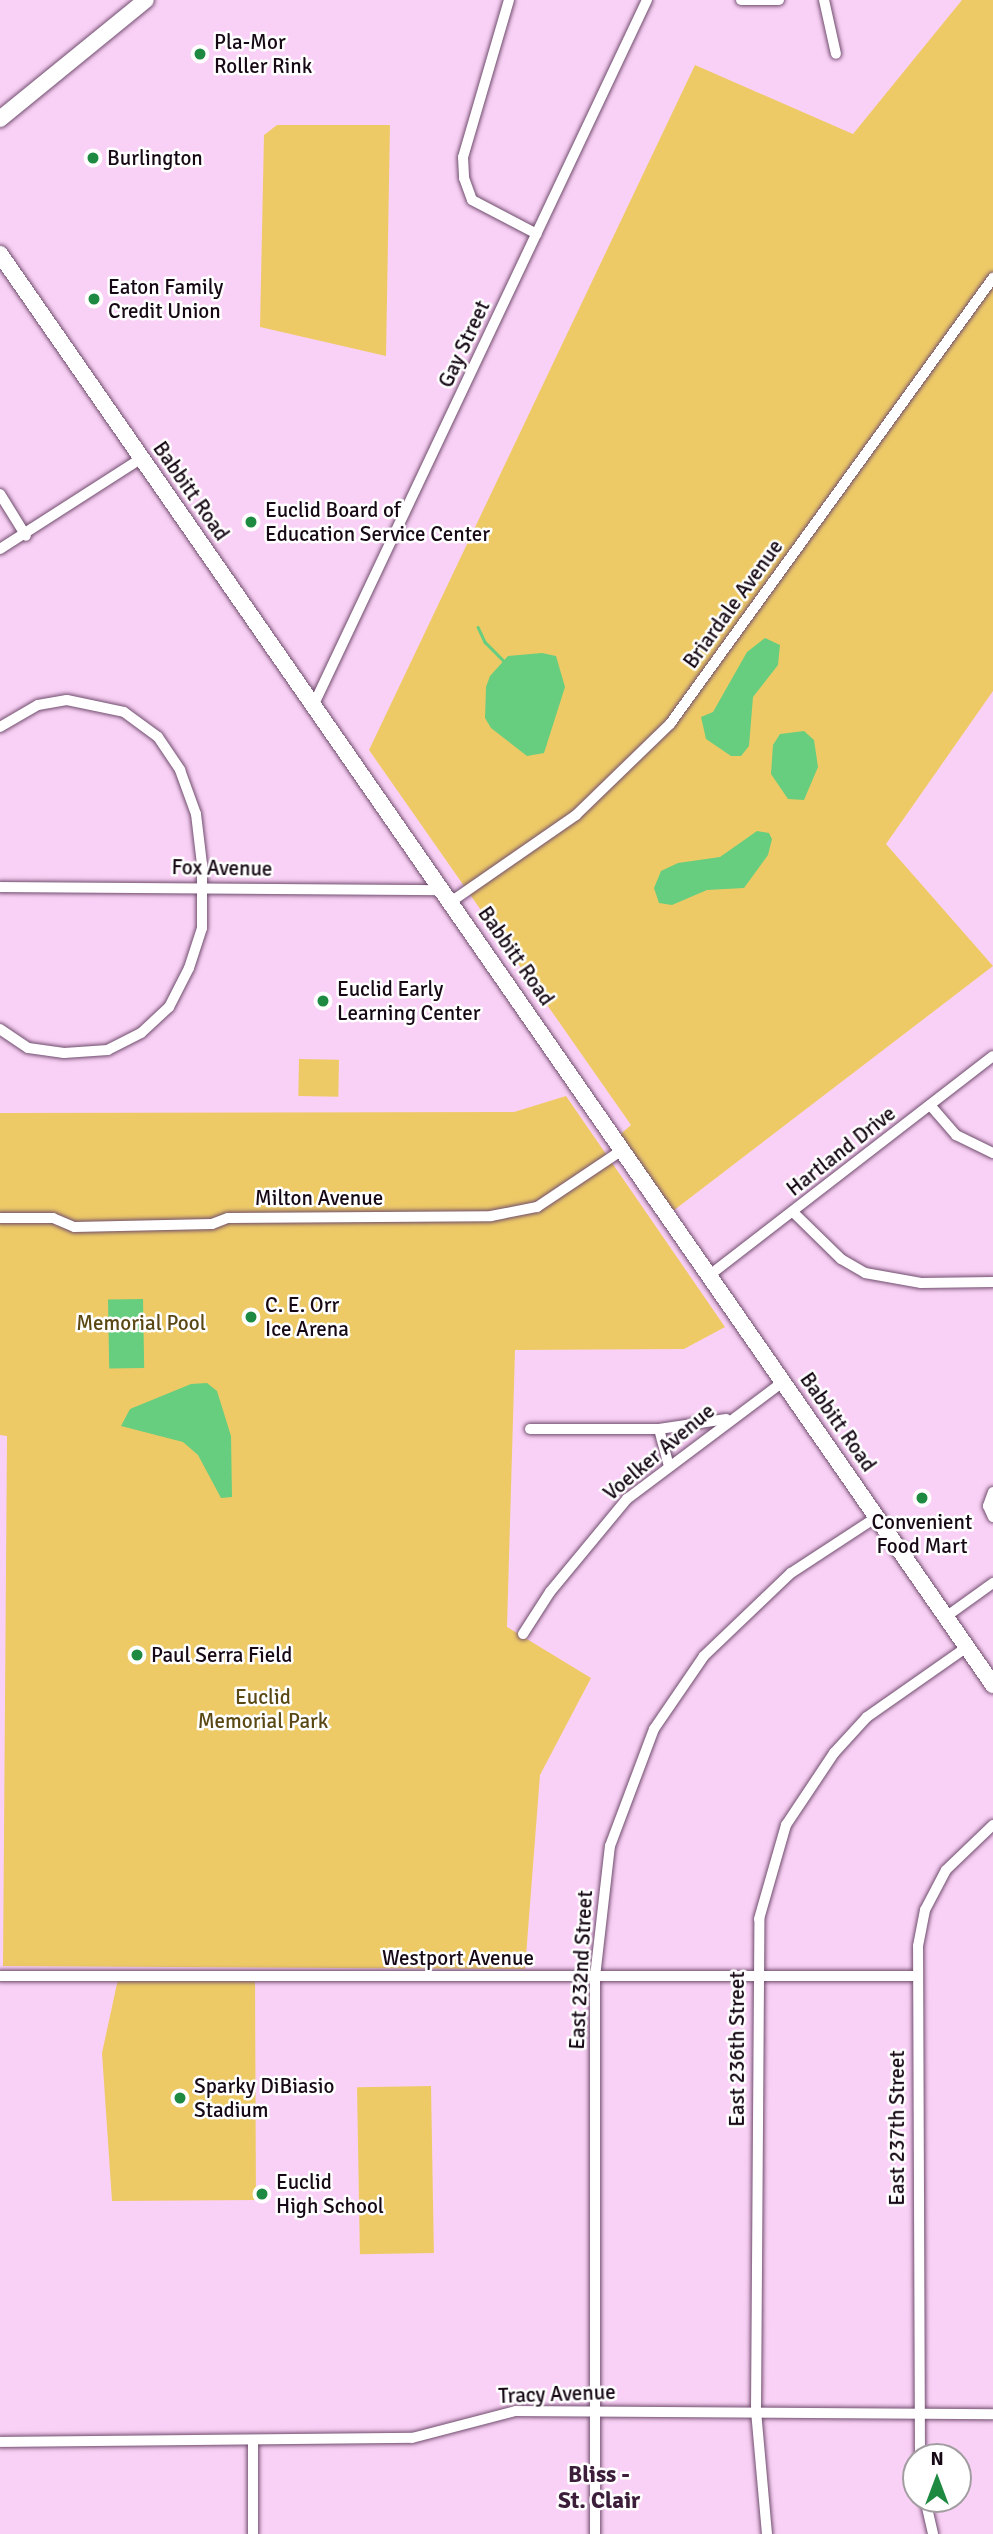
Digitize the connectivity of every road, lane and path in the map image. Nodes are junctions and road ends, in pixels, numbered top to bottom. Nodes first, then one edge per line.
1 (146, 0) edge
2 (509, 0) edge
3 (647, 0) edge
4 (741, 0) edge
5 (779, 0) edge
6 (824, 0) edge
7 (836, 54) dead end
8 (0, 119) edge
9 (537, 234) junction
10 (0, 254) edge
11 (993, 278) edge
12 (142, 457) junction
13 (0, 495) edge
14 (26, 536) junction
15 (0, 549) edge
16 (314, 704) junction
17 (0, 727) edge
18 (0, 887) edge
19 (202, 887) junction
20 (447, 895) junction
21 (0, 1029) edge
22 (993, 1056) edge
23 (930, 1105) junction
24 (622, 1150) junction
25 (993, 1153) edge
26 (794, 1213) junction
27 (0, 1218) edge
28 (711, 1274) junction
29 (993, 1282) edge
30 (784, 1381) junction
31 (730, 1418) junction
32 (530, 1429) dead end
33 (659, 1429) junction
34 (670, 1466) junction
35 (993, 1492) edge
36 (878, 1516) junction
37 (993, 1517) edge
38 (993, 1583) edge
39 (947, 1616) junction
40 (523, 1634) dead end
41 (967, 1647) junction
42 (993, 1685) edge
43 (993, 1825) edge
44 (0, 1976) edge
45 (756, 1976) junction
46 (917, 1976) junction
47 (595, 1977) junction
48 (755, 2410) junction
49 (593, 2411) junction
50 (916, 2413) junction
51 (993, 2414) edge
52 (254, 2440) junction
53 (0, 2442) edge
54 (918, 2443) edge
55 (928, 2513) edge
56 (253, 2534) edge
57 (595, 2534) edge
58 (767, 2534) edge
59 (933, 2534) edge

1 - 8 main road
2 - 9 street
3 - 9 street, Gay Street
4 - 5 street
6 - 7 street
9 - 16 street, Gay Street
10 - 12 main road, Babbitt Road
11 - 20 street, Briardale Avenue
12 - 14 street
12 - 16 main road, Babbitt Road
13 - 14 street
14 - 15 street
16 - 20 main road, Babbitt Road
17 - 19 street
18 - 19 street, Fox Avenue
19 - 20 street, Fox Avenue
19 - 21 street
20 - 24 main road, Babbitt Road
22 - 23 street, Hartland Drive
23 - 25 street
23 - 26 street, Hartland Drive
24 - 27 street, Milton Avenue
24 - 28 main road, Babbitt Road
26 - 28 street, Hartland Drive
26 - 29 street
28 - 30 main road, Babbitt Road
30 - 31 street, Voelker Avenue
30 - 36 main road, Babbitt Road
31 - 33 street
31 - 34 street, Voelker Avenue
32 - 33 street
33 - 34 street
34 - 40 street, Voelker Avenue
35 - 37 street
36 - 39 main road, Babbitt Road
36 - 47 street, East 232nd Street
38 - 39 street
39 - 41 main road, Babbitt Road
41 - 42 main road, Babbitt Road
41 - 45 street, East 236th Street
43 - 46 street, East 237th Street
44 - 47 street, Westport Avenue
45 - 46 street, Westport Avenue
45 - 47 street, Westport Avenue
45 - 48 street, East 236th Street
46 - 50 street, East 237th Street
47 - 49 street, East 232nd Street
48 - 49 street, Tracy Avenue
48 - 50 street, Tracy Avenue
48 - 58 street, East 236th Street
49 - 52 street, Tracy Avenue
49 - 57 street, East 232nd Street
50 - 51 street, Tracy Avenue
50 - 54 street, East 237th Street
52 - 53 street, Tracy Avenue
52 - 56 street
55 - 59 street

